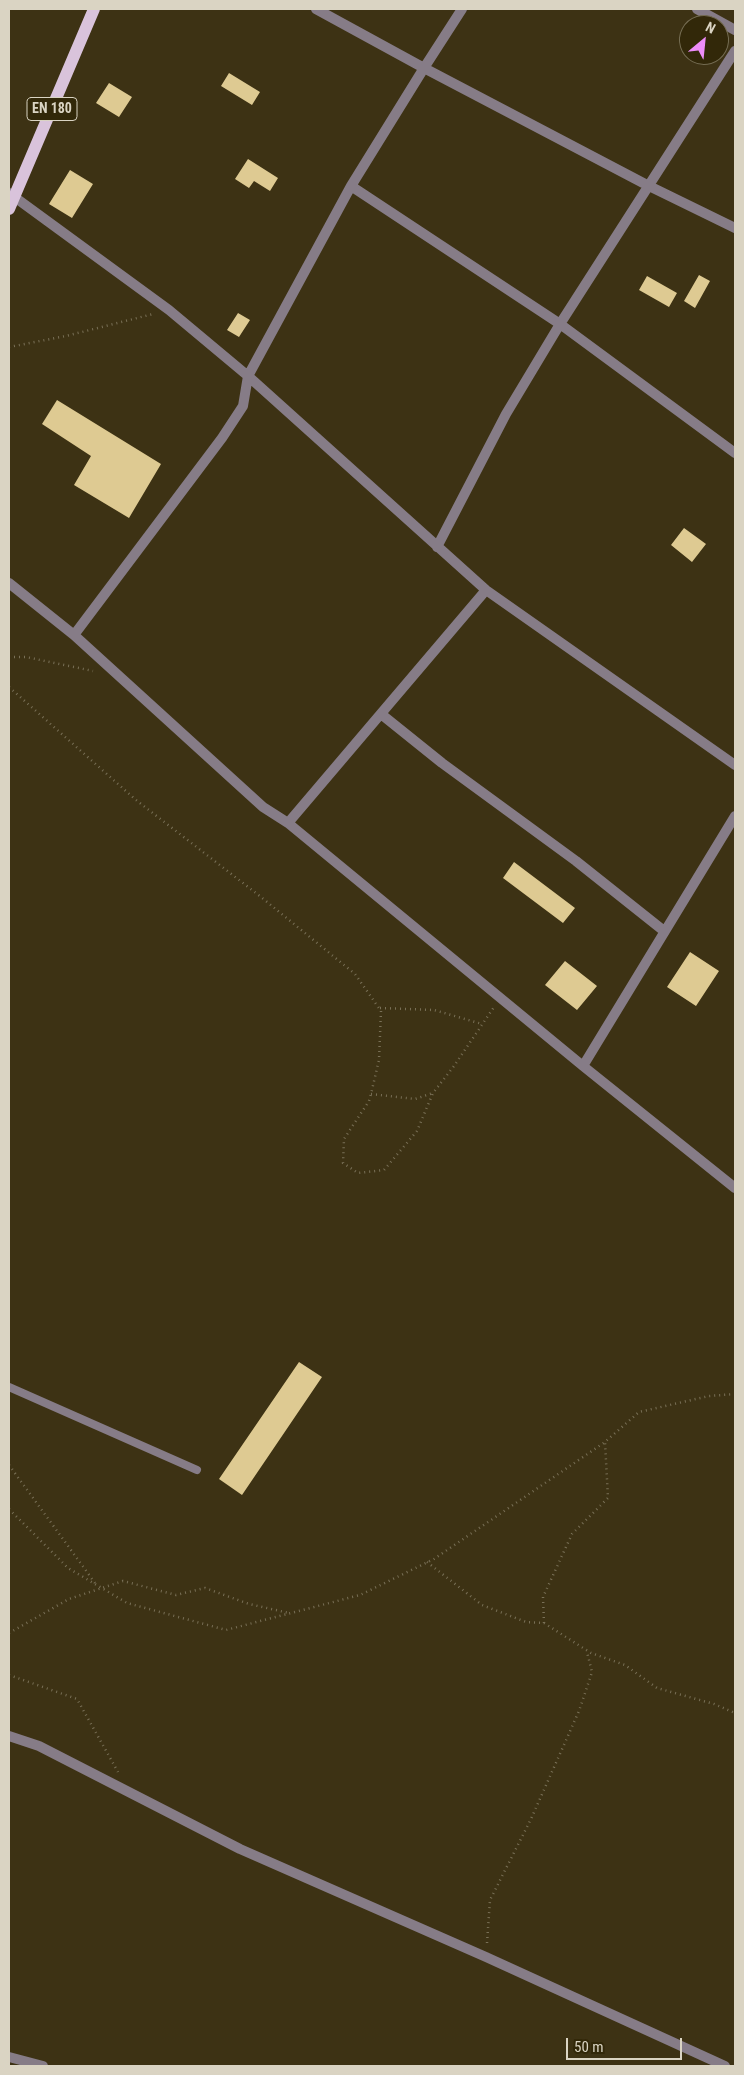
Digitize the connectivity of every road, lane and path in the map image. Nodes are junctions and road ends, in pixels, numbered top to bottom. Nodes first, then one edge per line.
1 (94, 9) edge
2 (316, 9) edge
3 (462, 9) edge
4 (697, 9) edge
5 (735, 30) edge
6 (735, 51) edge
7 (424, 68) junction
8 (647, 185) junction
9 (351, 186) junction
10 (12, 195) edge
11 (9, 209) edge
12 (735, 228) edge
13 (169, 310) junction
14 (560, 324) junction
15 (9, 347) edge
16 (248, 376) junction
17 (735, 453) edge
18 (437, 547) junction
19 (9, 583) edge
20 (486, 590) junction
21 (74, 635) junction
22 (9, 657) edge
23 (120, 676) junction
24 (9, 687) edge
25 (381, 714) junction
26 (735, 765) edge
27 (735, 816) edge
28 (288, 823) junction
29 (664, 931) junction
30 (500, 998) junction
31 (380, 1008) junction
32 (482, 1024) junction
33 (583, 1066) junction
34 (433, 1092) junction
35 (371, 1094) junction
36 (735, 1188) edge
37 (9, 1388) edge
38 (735, 1394) edge
39 (606, 1442) junction
40 (9, 1465) edge
41 (197, 1470) dead end
42 (9, 1509) edge
43 (428, 1562) junction
44 (96, 1584) junction
45 (102, 1588) junction
46 (291, 1613) junction
47 (544, 1623) junction
48 (9, 1633) edge
49 (587, 1650) junction
50 (9, 1675) edge
51 (735, 1713) edge
52 (9, 1736) edge
53 (130, 1793) junction
54 (486, 1957) junction
55 (9, 2057) edge
56 (43, 2066) edge
57 (725, 2066) edge

1 - 10 main road, EN 180
2 - 7 street
3 - 7 street
4 - 5 street
6 - 8 street
7 - 8 street
7 - 9 street
8 - 12 street
8 - 14 street
9 - 14 street
9 - 16 street
10 - 11 main road, EN 180
10 - 13 street
13 - 15 path
13 - 16 street
14 - 17 street
14 - 18 street
16 - 18 street
16 - 21 street
18 - 20 street
19 - 21 street
20 - 25 street
20 - 26 street
21 - 23 street
22 - 23 path
23 - 28 street
24 - 31 path
25 - 28 street
25 - 29 street
27 - 29 street
28 - 30 street
29 - 33 street
30 - 32 path
30 - 33 street
31 - 32 path
31 - 35 path
32 - 34 path
33 - 36 street
34 - 35 path
34 - 35 path
37 - 41 lane
38 - 39 path
39 - 43 path
39 - 47 path
40 - 44 path
42 - 44 path
43 - 46 path
43 - 47 path
44 - 45 path
45 - 46 path
45 - 46 path
45 - 48 path
47 - 49 path
49 - 51 path
49 - 54 path
50 - 53 path
52 - 53 street
53 - 54 street
54 - 57 street
55 - 56 street

